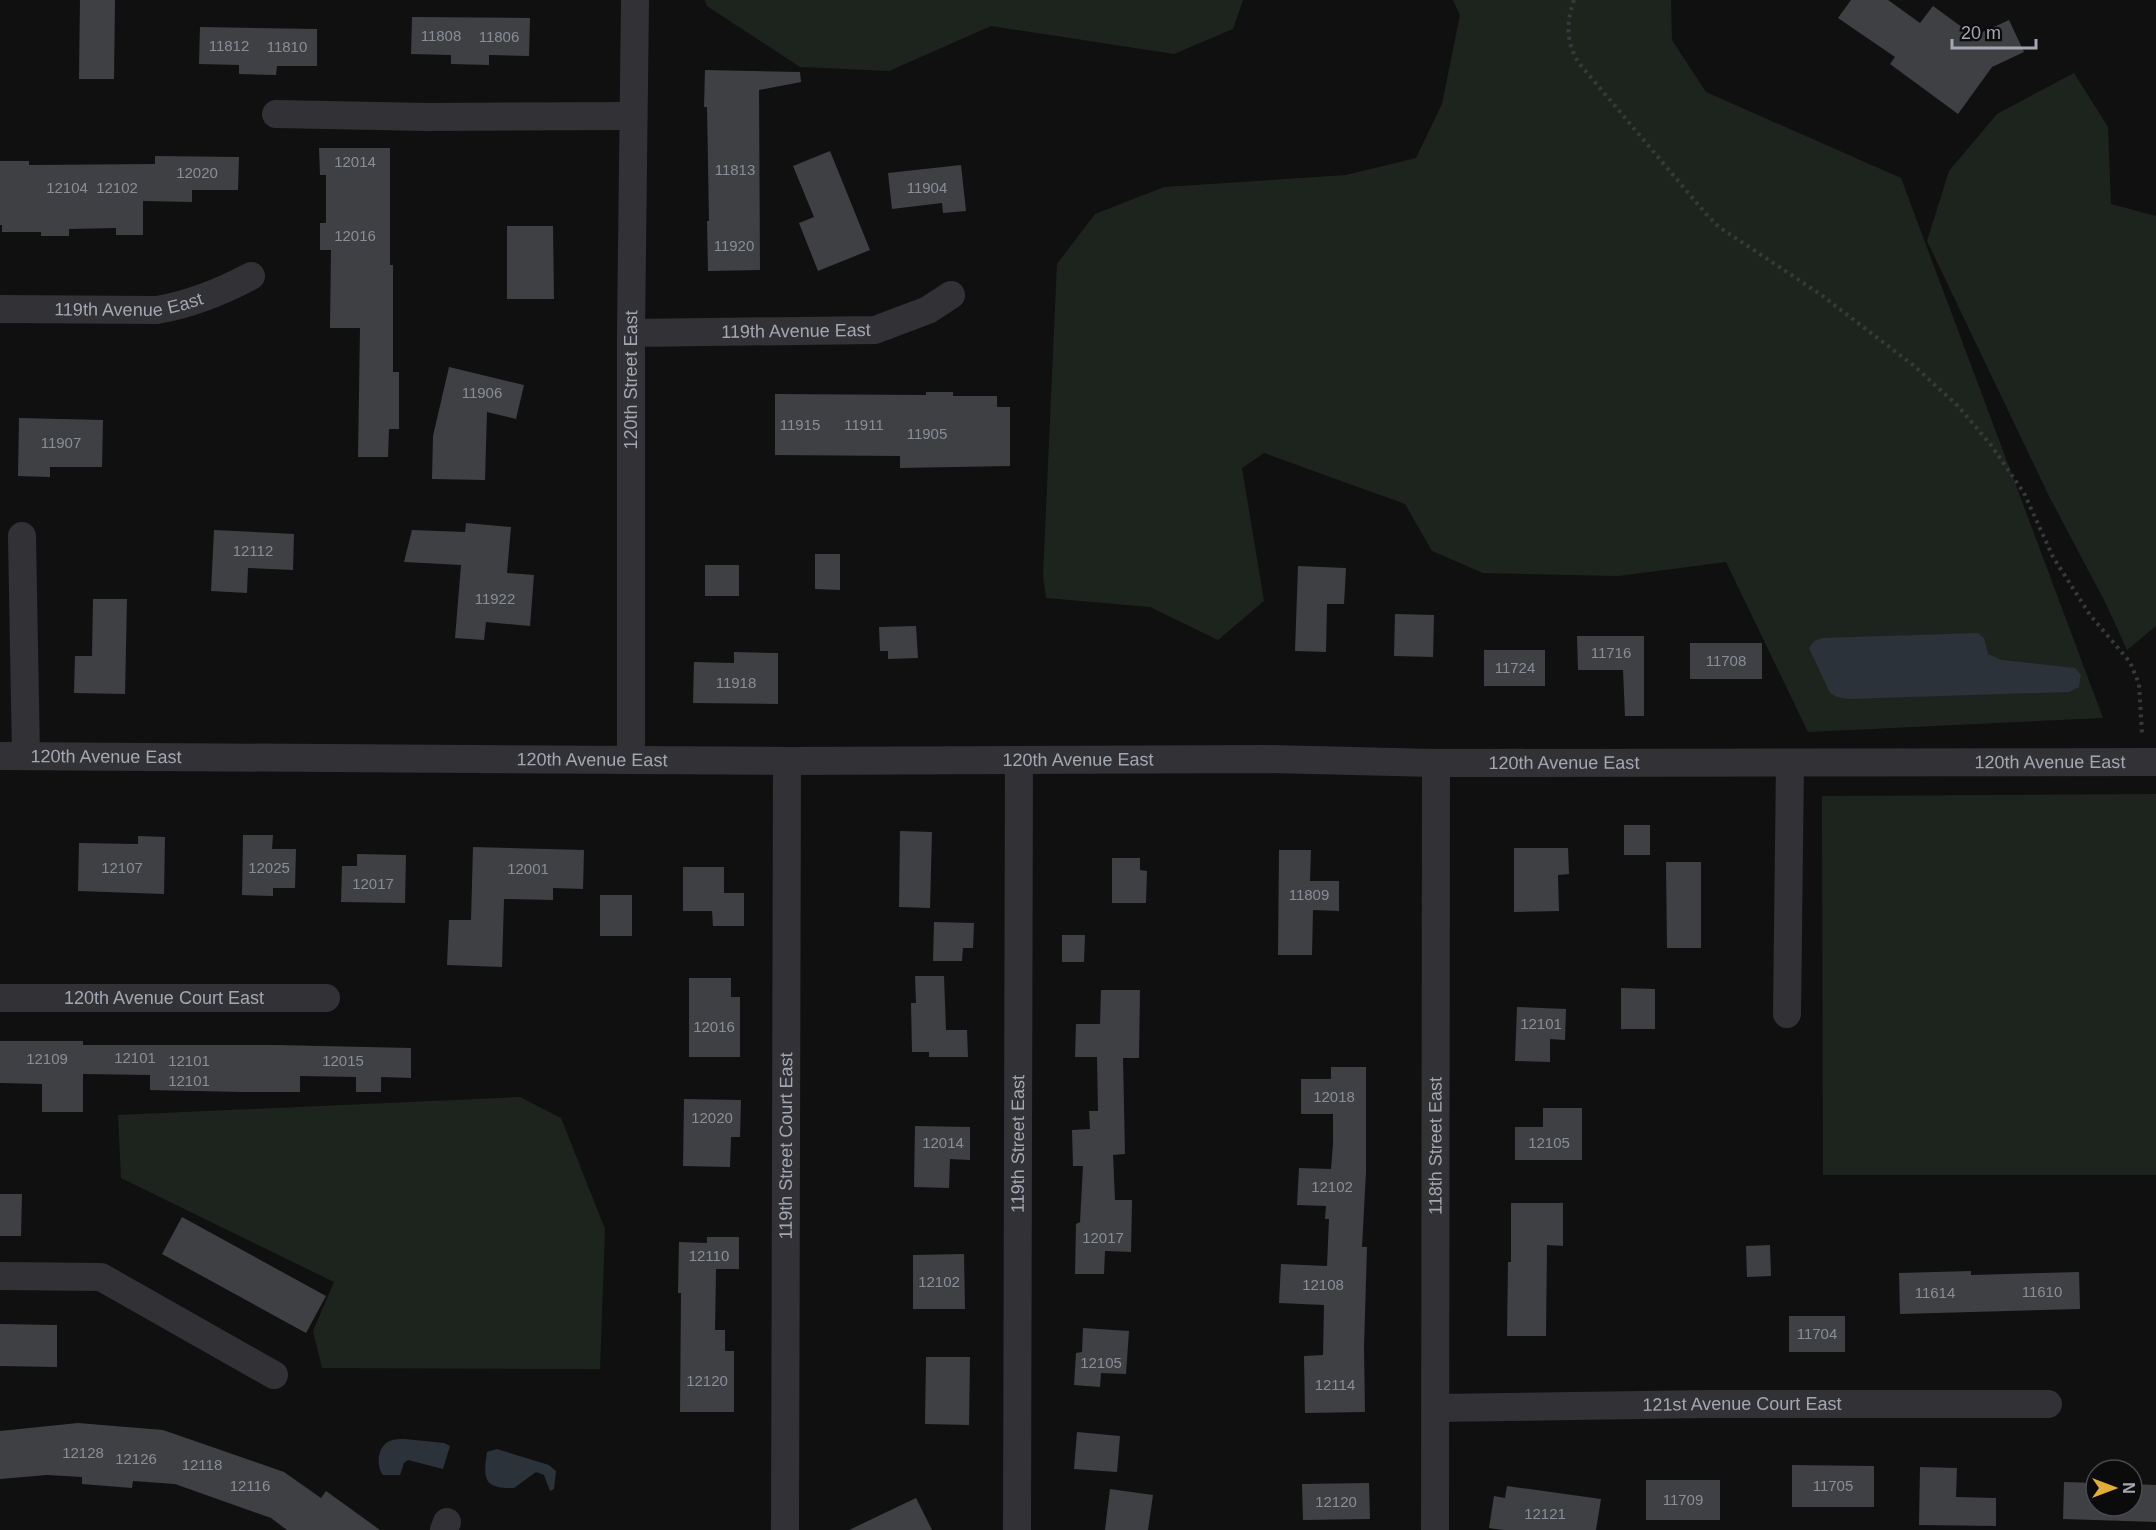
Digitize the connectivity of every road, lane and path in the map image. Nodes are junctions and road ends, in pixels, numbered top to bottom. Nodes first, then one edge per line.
1 (635, 0) edge
2 (1574, 0) edge
3 (276, 114) dead end
4 (633, 116) junction
5 (251, 276) dead end
6 (951, 295) dead end
7 (0, 309) edge
8 (631, 333) junction
9 (22, 536) dead end
10 (13, 756) edge
11 (631, 760) junction
12 (1019, 760) junction
13 (787, 761) junction
14 (2150, 762) edge
15 (1436, 763) junction
16 (1790, 763) junction
17 (0, 998) edge
18 (326, 998) dead end
19 (1787, 1014) dead end
20 (0, 1276) edge
21 (274, 1375) dead end
22 (2048, 1404) dead end
23 (1436, 1407) junction
24 (785, 1530) edge
25 (1017, 1530) edge
26 (1435, 1530) edge

1 - 4 street, 120th Street East
2 - 14 path
3 - 4 street
4 - 8 street, 120th Street East
5 - 7 street, 119th Avenue East
6 - 8 street, 119th Avenue East
8 - 11 street, 120th Street East
9 - 10 street
10 - 11 street, 120th Avenue East
11 - 13 street, 120th Avenue East
12 - 13 street, 120th Avenue East
12 - 15 street, 120th Avenue East
12 - 25 street, 119th Street East
13 - 24 street, 119th Street Court East
14 - 16 street, 120th Avenue East
15 - 16 street, 120th Avenue East
15 - 23 street, 118th Street East
16 - 19 street
17 - 18 street, 120th Avenue Court East
20 - 21 street
22 - 23 street, 121st Avenue Court East
23 - 26 street, 118th Street East

